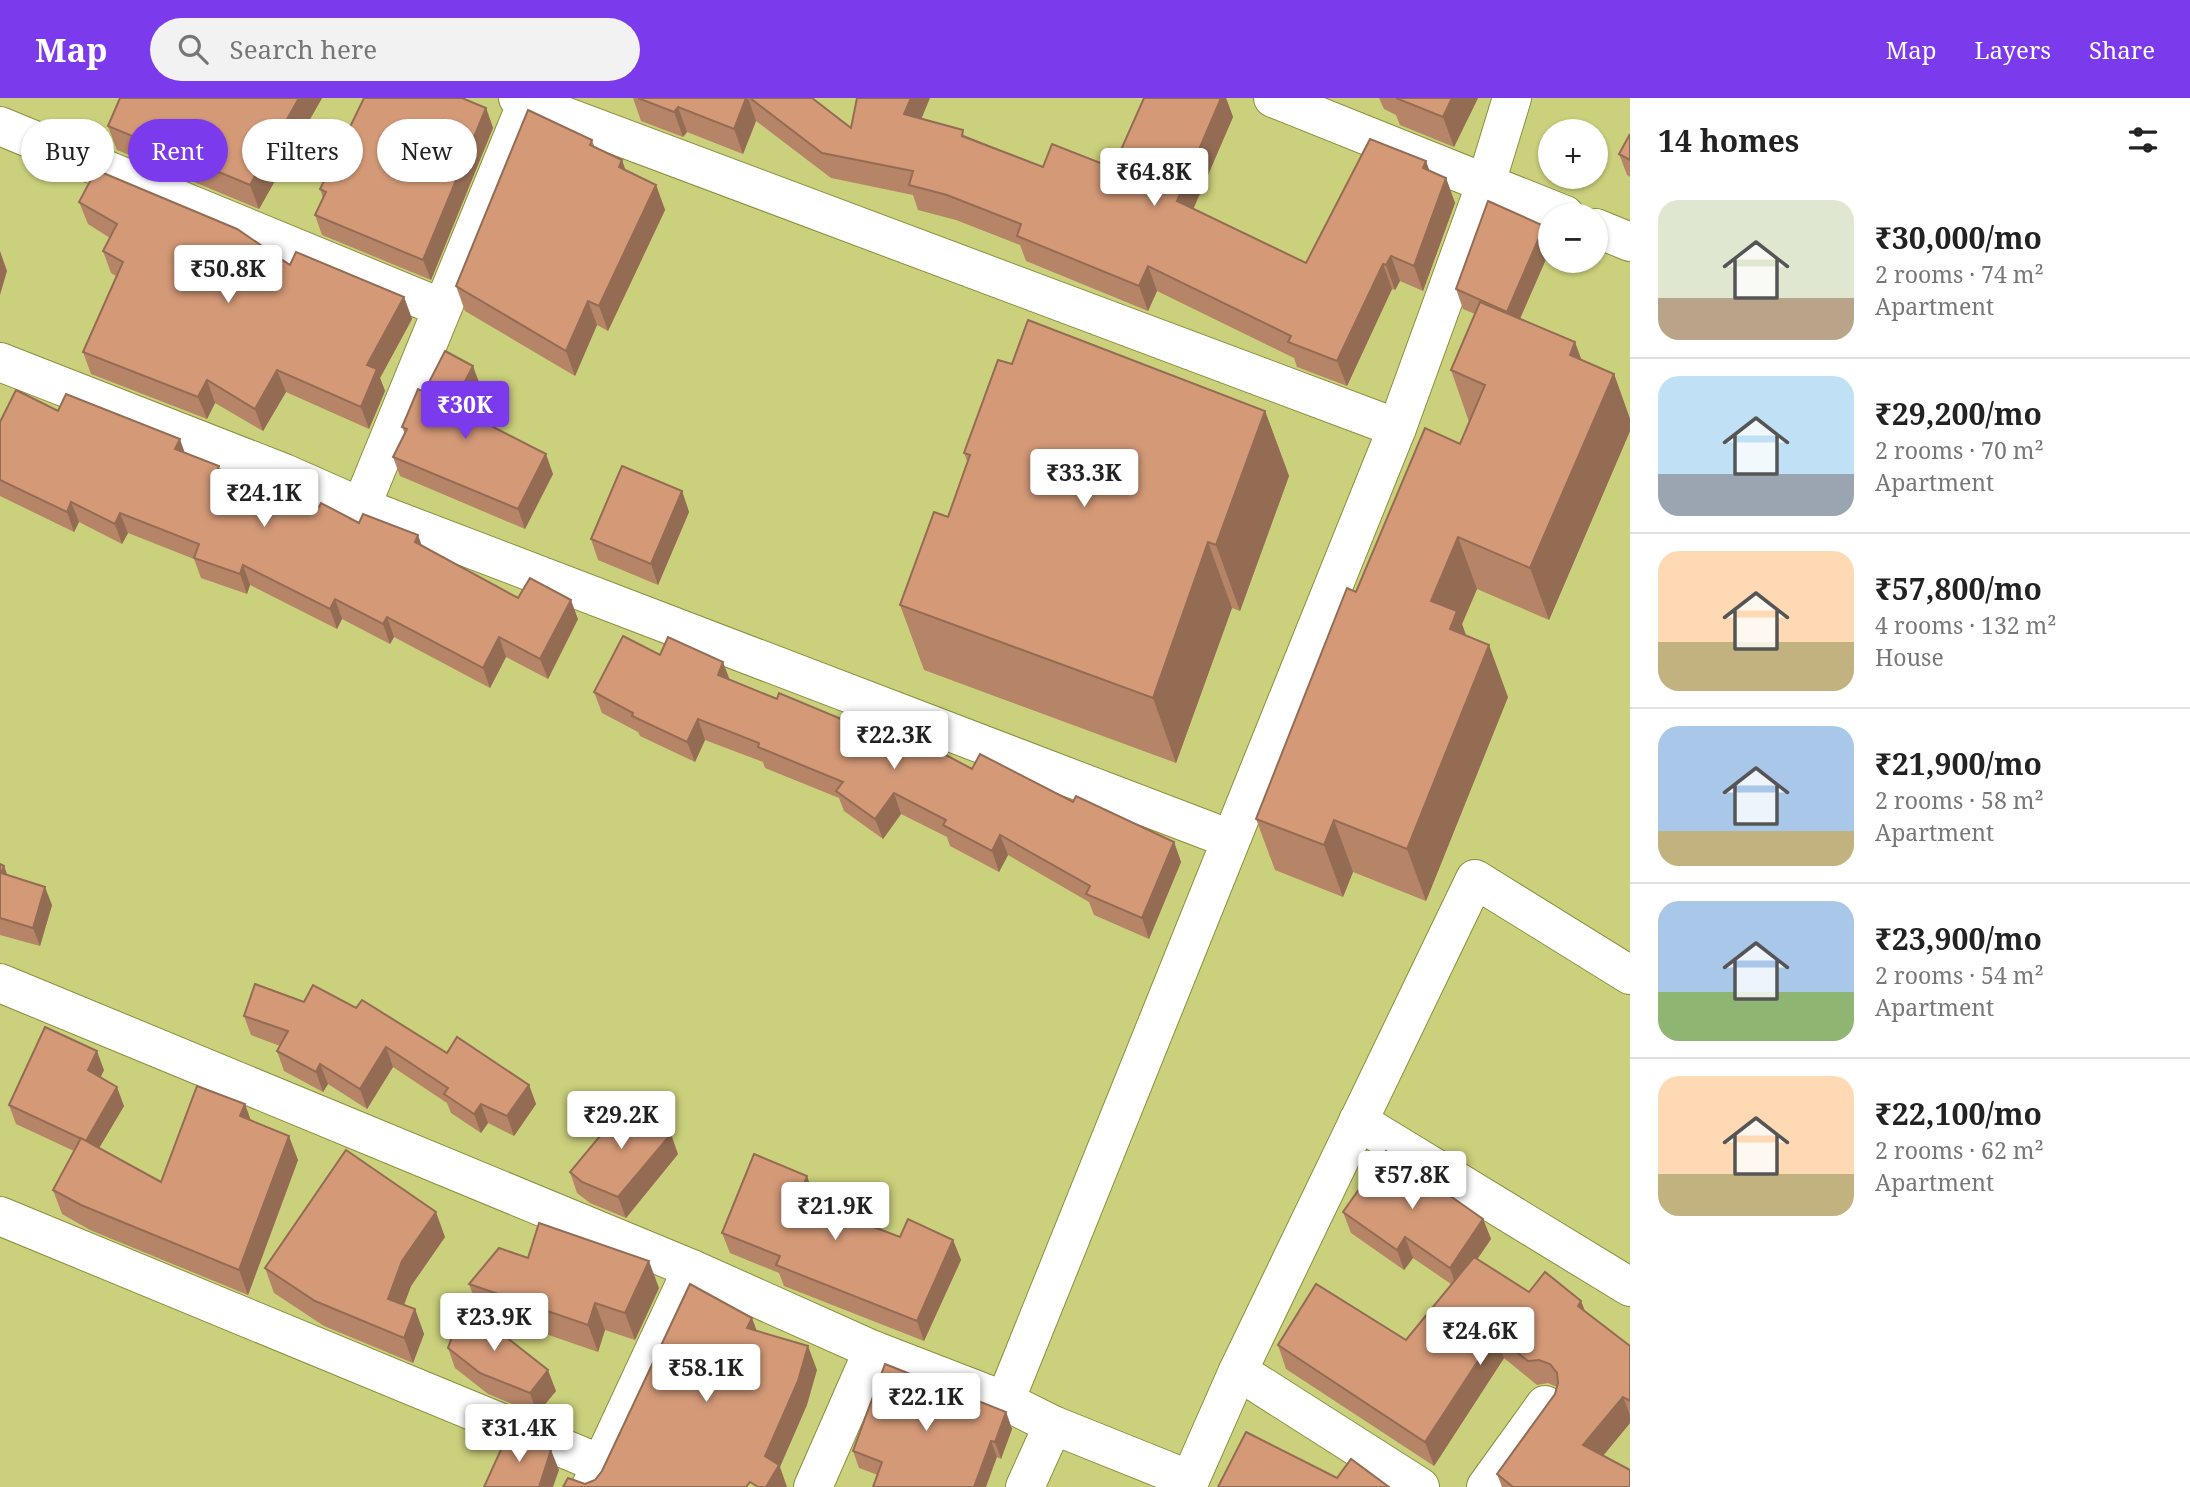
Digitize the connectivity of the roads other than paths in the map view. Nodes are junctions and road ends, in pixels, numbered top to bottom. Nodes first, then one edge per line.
1 (1273, 98) edge
2 (1512, 98) edge
3 (524, 99) edge
4 (0, 126) edge
5 (1486, 183) junction
6 (1538, 204) edge
7 (1608, 233) edge
8 (1630, 242) edge
9 (442, 308) junction
10 (0, 362) edge
11 (1398, 428) junction
12 (361, 507) junction
13 (1230, 839) junction
14 (1630, 975) edge
15 (0, 983) edge
16 (1358, 1121) junction
17 (0, 1216) edge
18 (692, 1269) junction
19 (1630, 1287) edge
20 (873, 1350) junction
21 (1238, 1371) junction
22 (1005, 1401) junction
23 (1545, 1405) edge
24 (1053, 1425) junction
25 (596, 1475) edge
26 (1188, 1484) edge
27 (813, 1487) edge
28 (1026, 1487) edge
29 (1420, 1487) edge
30 (1486, 1487) edge

1 - 5 street
2 - 5 street
3 - 9 street
3 - 11 street
4 - 9 street
5 - 6 street
5 - 11 street
7 - 8 street
9 - 12 street
10 - 12 street
11 - 13 street
12 - 13 street
13 - 22 street
14 - 16 street
15 - 18 street
16 - 19 street
16 - 21 street
17 - 25 street
18 - 20 street
18 - 25 street
20 - 22 street
20 - 27 street
21 - 26 street
21 - 29 street
22 - 24 street
23 - 30 street
24 - 26 street
24 - 28 street

